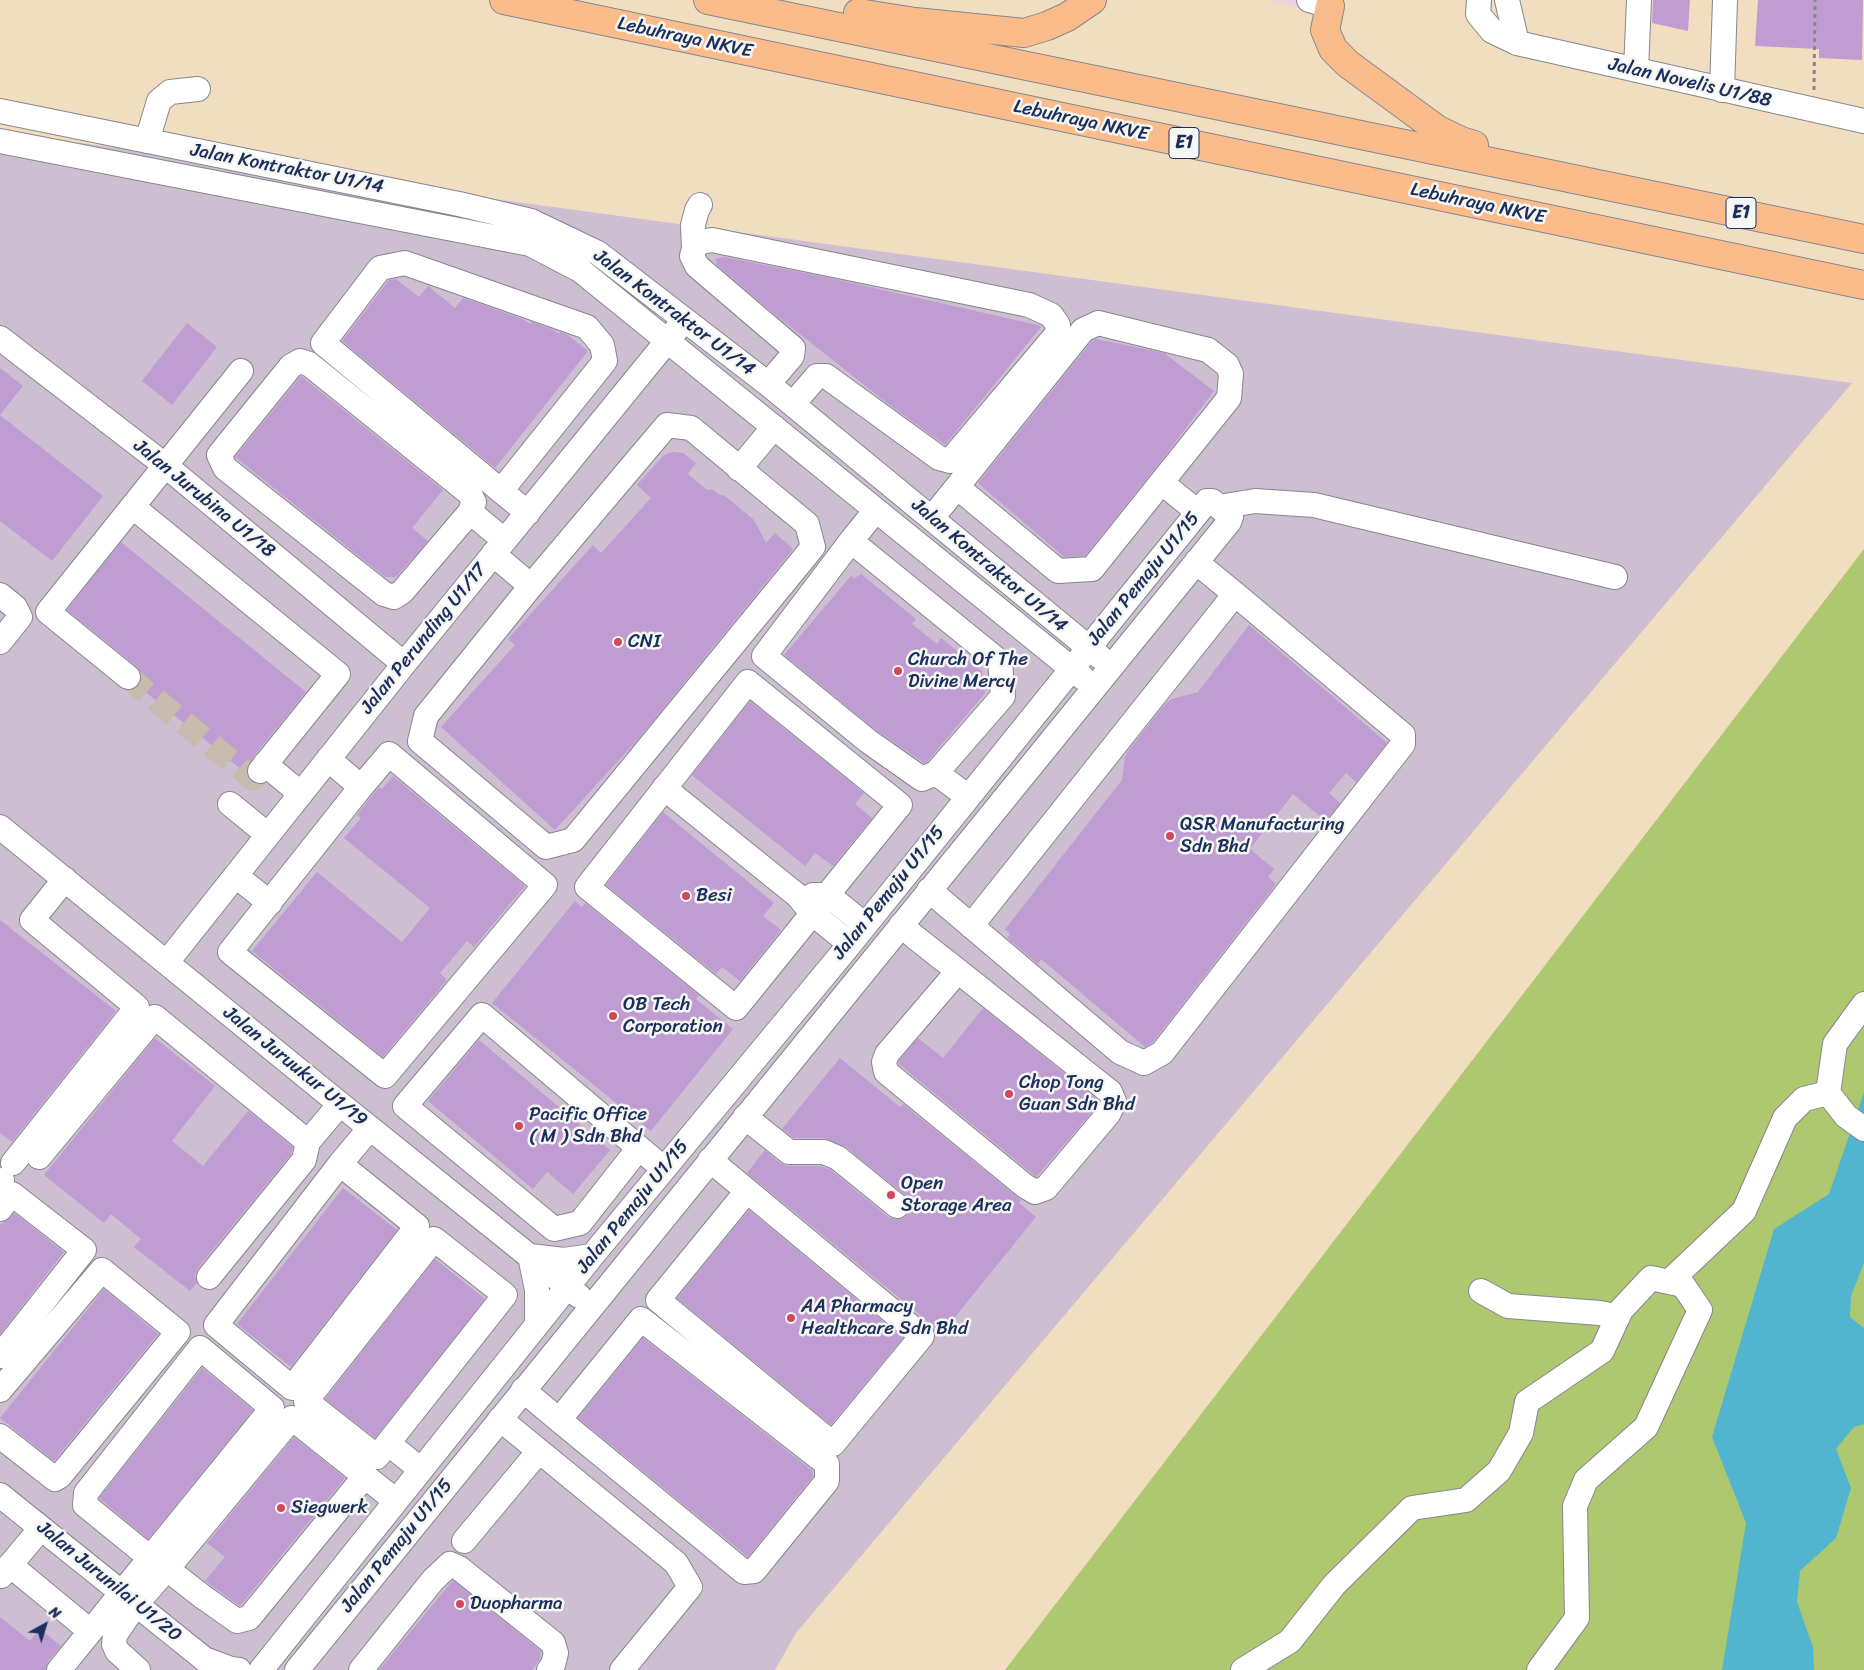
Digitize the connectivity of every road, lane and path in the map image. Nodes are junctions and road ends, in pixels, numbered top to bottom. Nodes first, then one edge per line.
1 (504, 0) edge
2 (708, 0) edge
3 (775, 0) edge
4 (1092, 0) edge
5 (1479, 0) edge
6 (1507, 0) edge
7 (1639, 0) edge
8 (1725, 0) edge
9 (1815, 0) edge
10 (1324, 2) edge
11 (1517, 43) junction
12 (1636, 70) junction
13 (198, 89) dead end
14 (1722, 90) junction
15 (0, 111) edge
16 (1814, 111) junction
17 (1864, 121) edge
18 (0, 141) edge
19 (146, 141) junction
20 (1617, 187) junction
21 (700, 205) dead end
22 (1864, 239) edge
23 (694, 249) junction
24 (1864, 285) edge
25 (685, 319) junction
26 (0, 338) edge
27 (668, 341) junction
28 (241, 371) dead end
29 (768, 384) junction
30 (793, 404) junction
31 (774, 427) junction
32 (166, 466) junction
33 (739, 469) junction
34 (1162, 483) junction
35 (957, 487) junction
36 (501, 491) junction
37 (133, 507) junction
38 (1208, 509) junction
39 (876, 510) junction
40 (470, 512) junction
41 (528, 512) junction
42 (932, 518) junction
43 (851, 541) junction
44 (498, 547) junction
45 (1196, 562) junction
46 (1615, 577) dead end
47 (531, 586) junction
48 (1235, 594) junction
49 (0, 595) edge
50 (0, 642) edge
51 (1088, 648) junction
52 (404, 664) junction
53 (1111, 666) junction
54 (1072, 668) junction
55 (128, 677) tunnel mouth
56 (1094, 687) junction
57 (328, 759) junction
58 (936, 773) junction
59 (362, 787) junction
60 (664, 788) junction
61 (301, 794) junction
62 (967, 796) junction
63 (230, 804) dead end
64 (0, 827) edge
65 (268, 835) junction
66 (236, 876) junction
67 (64, 879) junction
68 (929, 890) junction
69 (828, 894) junction
70 (270, 902) junction
71 (805, 905) junction
72 (864, 925) junction
73 (901, 925) junction
74 (972, 926) junction
75 (850, 944) junction
76 (167, 962) junction
77 (958, 971) junction
78 (1864, 1004) edge
79 (1828, 1094) junction
80 (340, 1104) junction
81 (745, 1117) junction
82 (1855, 1122) edge
83 (370, 1128) junction
84 (308, 1142) junction
85 (639, 1148) junction
86 (39, 1157) dead end
87 (710, 1160) junction
88 (340, 1164) junction
89 (664, 1169) junction
90 (5, 1175) edge
91 (747, 1192) junction
92 (898, 1206) dead end
93 (0, 1209) edge
94 (530, 1256) junction
95 (592, 1256) junction
96 (209, 1277) dead end
97 (1669, 1282) junction
98 (568, 1287) junction
99 (1482, 1291) dead end
100 (591, 1306) junction
101 (1618, 1317) junction
102 (537, 1324) junction
103 (0, 1356) edge
104 (0, 1390) edge
105 (523, 1390) junction
106 (500, 1419) junction
107 (559, 1420) junction
108 (0, 1436) edge
109 (388, 1443) junction
110 (539, 1451) junction
111 (421, 1470) junction
112 (364, 1476) junction
113 (0, 1495) edge
114 (396, 1501) junction
115 (41, 1528) junction
116 (464, 1541) dead end
117 (158, 1563) junction
118 (5, 1571) edge
119 (129, 1599) junction
120 (90, 1631) junction
121 (210, 1666) edge
122 (260, 1669) edge
123 (59, 1670) edge
124 (138, 1670) edge
125 (239, 1670) edge
126 (297, 1670) edge
127 (361, 1670) edge
128 (549, 1670) edge
129 (622, 1670) edge
130 (1243, 1670) edge
131 (1539, 1670) edge

1 - 24 highway, Lebuhraya NKVE / E1
2 - 20 highway, E1
3 - 4 highway
5 - 11 street, Jalan Novelis U1/88
6 - 11 street
7 - 12 street
8 - 14 street
9 - 16 path
10 - 20 highway
11 - 12 street, Jalan Novelis U1/88
12 - 14 street, Jalan Novelis U1/88
13 - 19 street
14 - 16 street, Jalan Novelis U1/88
15 - 19 street, Jalan Kontraktor U1/14
16 - 17 street, Jalan Novelis U1/88
18 - 27 street, Jalan Kontraktor U1/14
19 - 25 street, Jalan Kontraktor U1/14
20 - 22 highway, E1
21 - 23 street
23 - 29 street
23 - 30 street
25 - 27 street, Jalan Perunding U1/17
25 - 29 street, Jalan Kontraktor U1/14
26 - 32 street, Jalan Jurubina U1/18
27 - 31 street, Jalan Kontraktor U1/14
27 - 41 street, Jalan Perunding U1/17
28 - 32 street
29 - 30 street, Jalan Kontraktor U1/14
30 - 42 street, Jalan Kontraktor U1/14
31 - 33 street
31 - 39 street, Jalan Kontraktor U1/14
32 - 37 street
32 - 52 street, Jalan Jurubina U1/18
33 - 47 street
33 - 47 street
34 - 35 street
34 - 35 street
34 - 38 street
35 - 42 street
36 - 36 street
36 - 41 street
37 - 55 street
37 - 61 street
38 - 45 street, Jalan Pemaju U1/15
38 - 46 street
38 - 51 street, Jalan Pemaju U1/15
39 - 43 street
39 - 54 street, Jalan Kontraktor U1/14
40 - 40 street
40 - 44 street
41 - 44 street, Jalan Perunding U1/17
42 - 51 street, Jalan Kontraktor U1/14
43 - 58 street
43 - 58 street
44 - 47 street
44 - 52 street, Jalan Perunding U1/17
45 - 48 street
45 - 53 street, Jalan Pemaju U1/15
48 - 74 street
48 - 74 street
49 - 50 street
51 - 53 street, Jalan Kontraktor U1/14
51 - 54 street, Jalan Pemaju U1/15
52 - 57 street, Jalan Perunding U1/17
53 - 56 street, Jalan Pemaju U1/15
54 - 56 street, Jalan Kontraktor U1/14
54 - 62 street, Jalan Pemaju U1/15
56 - 68 street, Jalan Pemaju U1/15
57 - 59 street
57 - 61 street, Jalan Perunding U1/17
58 - 62 street
59 - 70 street
59 - 70 street
60 - 69 street
60 - 71 street
60 - 71 street
61 - 65 street, Jalan Perunding U1/17
62 - 72 street, Jalan Pemaju U1/15
63 - 65 street
64 - 67 street, Jalan Juruukur U1/19
65 - 66 street, Jalan Perunding U1/17
66 - 70 street
66 - 76 street, Jalan Perunding U1/17
67 - 76 street, Jalan Juruukur U1/19
67 - 90 street
68 - 73 street, Jalan Pemaju U1/15
68 - 74 street
69 - 71 street
69 - 72 street
71 - 75 street
72 - 75 street, Jalan Pemaju U1/15
73 - 77 street
73 - 81 street, Jalan Pemaju U1/15
75 - 89 street, Jalan Pemaju U1/15
76 - 80 street, Jalan Juruukur U1/19
77 - 77 street
78 - 79 street
79 - 82 street
79 - 97 street
80 - 83 street, Jalan Juruukur U1/19
80 - 84 street
81 - 87 street, Jalan Pemaju U1/15
81 - 92 street
83 - 88 street
83 - 94 street, Jalan Juruukur U1/19
84 - 86 street
84 - 96 street
85 - 85 street
85 - 89 street
87 - 91 street
87 - 100 street, Jalan Pemaju U1/15
88 - 88 street
89 - 95 street, Jalan Pemaju U1/15
91 - 91 street
93 - 103 street
94 - 95 street
94 - 98 street, Jalan Juruukur U1/19
94 - 102 street
95 - 98 street, Jalan Pemaju U1/15
97 - 101 street
97 - 131 street
98 - 100 street, Jalan Juruukur U1/19
98 - 102 street, Jalan Pemaju U1/15
99 - 101 street
100 - 105 street, Jalan Pemaju U1/15
101 - 130 street
102 - 111 street, Jalan Pemaju U1/15
104 - 108 street
105 - 106 street, Jalan Pemaju U1/15
105 - 107 street
106 - 110 street
106 - 126 street, Jalan Pemaju U1/15
107 - 107 street
109 - 109 street
109 - 111 street
110 - 116 street
110 - 129 street
111 - 114 street, Jalan Pemaju U1/15
112 - 114 street
112 - 117 street
112 - 117 street
113 - 115 street, Jalan Jurunilai U1/20
114 - 122 street, Jalan Pemaju U1/15
115 - 118 street
115 - 119 street, Jalan Jurunilai U1/20
117 - 117 street
117 - 119 street
118 - 120 street
119 - 120 street
119 - 121 street, Jalan Jurunilai U1/20
119 - 124 street
120 - 123 street
121 - 125 street, Jalan Jurunilai U1/20
127 - 128 street

